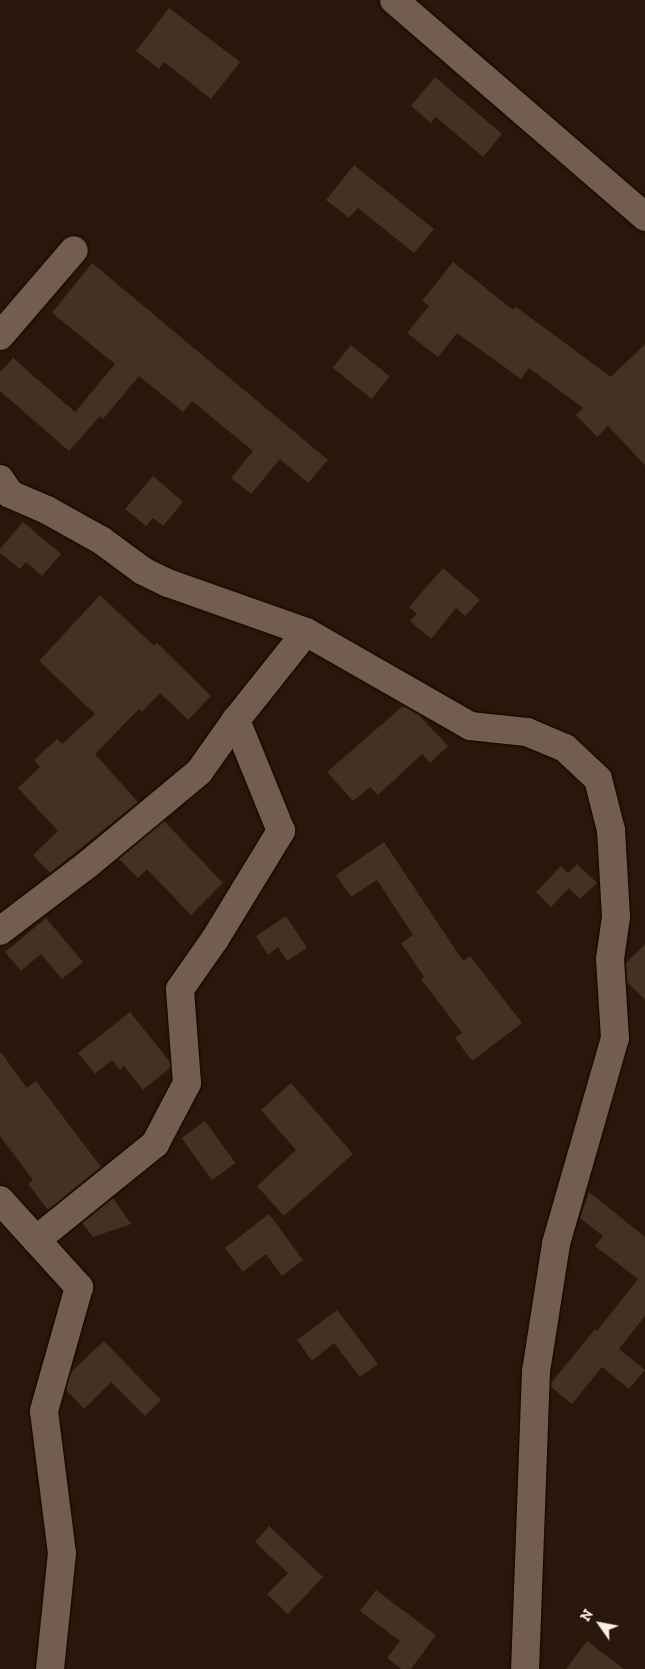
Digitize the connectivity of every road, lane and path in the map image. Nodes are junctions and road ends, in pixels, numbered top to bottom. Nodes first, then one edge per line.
1 (394, 0) edge
2 (645, 217) edge
3 (74, 250) dead end
4 (0, 336) edge
5 (0, 479) edge
6 (306, 632) junction
7 (236, 720) junction
8 (0, 931) edge
9 (0, 1200) edge
10 (36, 1240) junction
11 (50, 1669) edge
12 (525, 1669) edge

1 - 2 street
3 - 4 street
5 - 6 street
6 - 7 street
6 - 12 street
7 - 8 street
7 - 10 street
9 - 10 street
10 - 11 street

